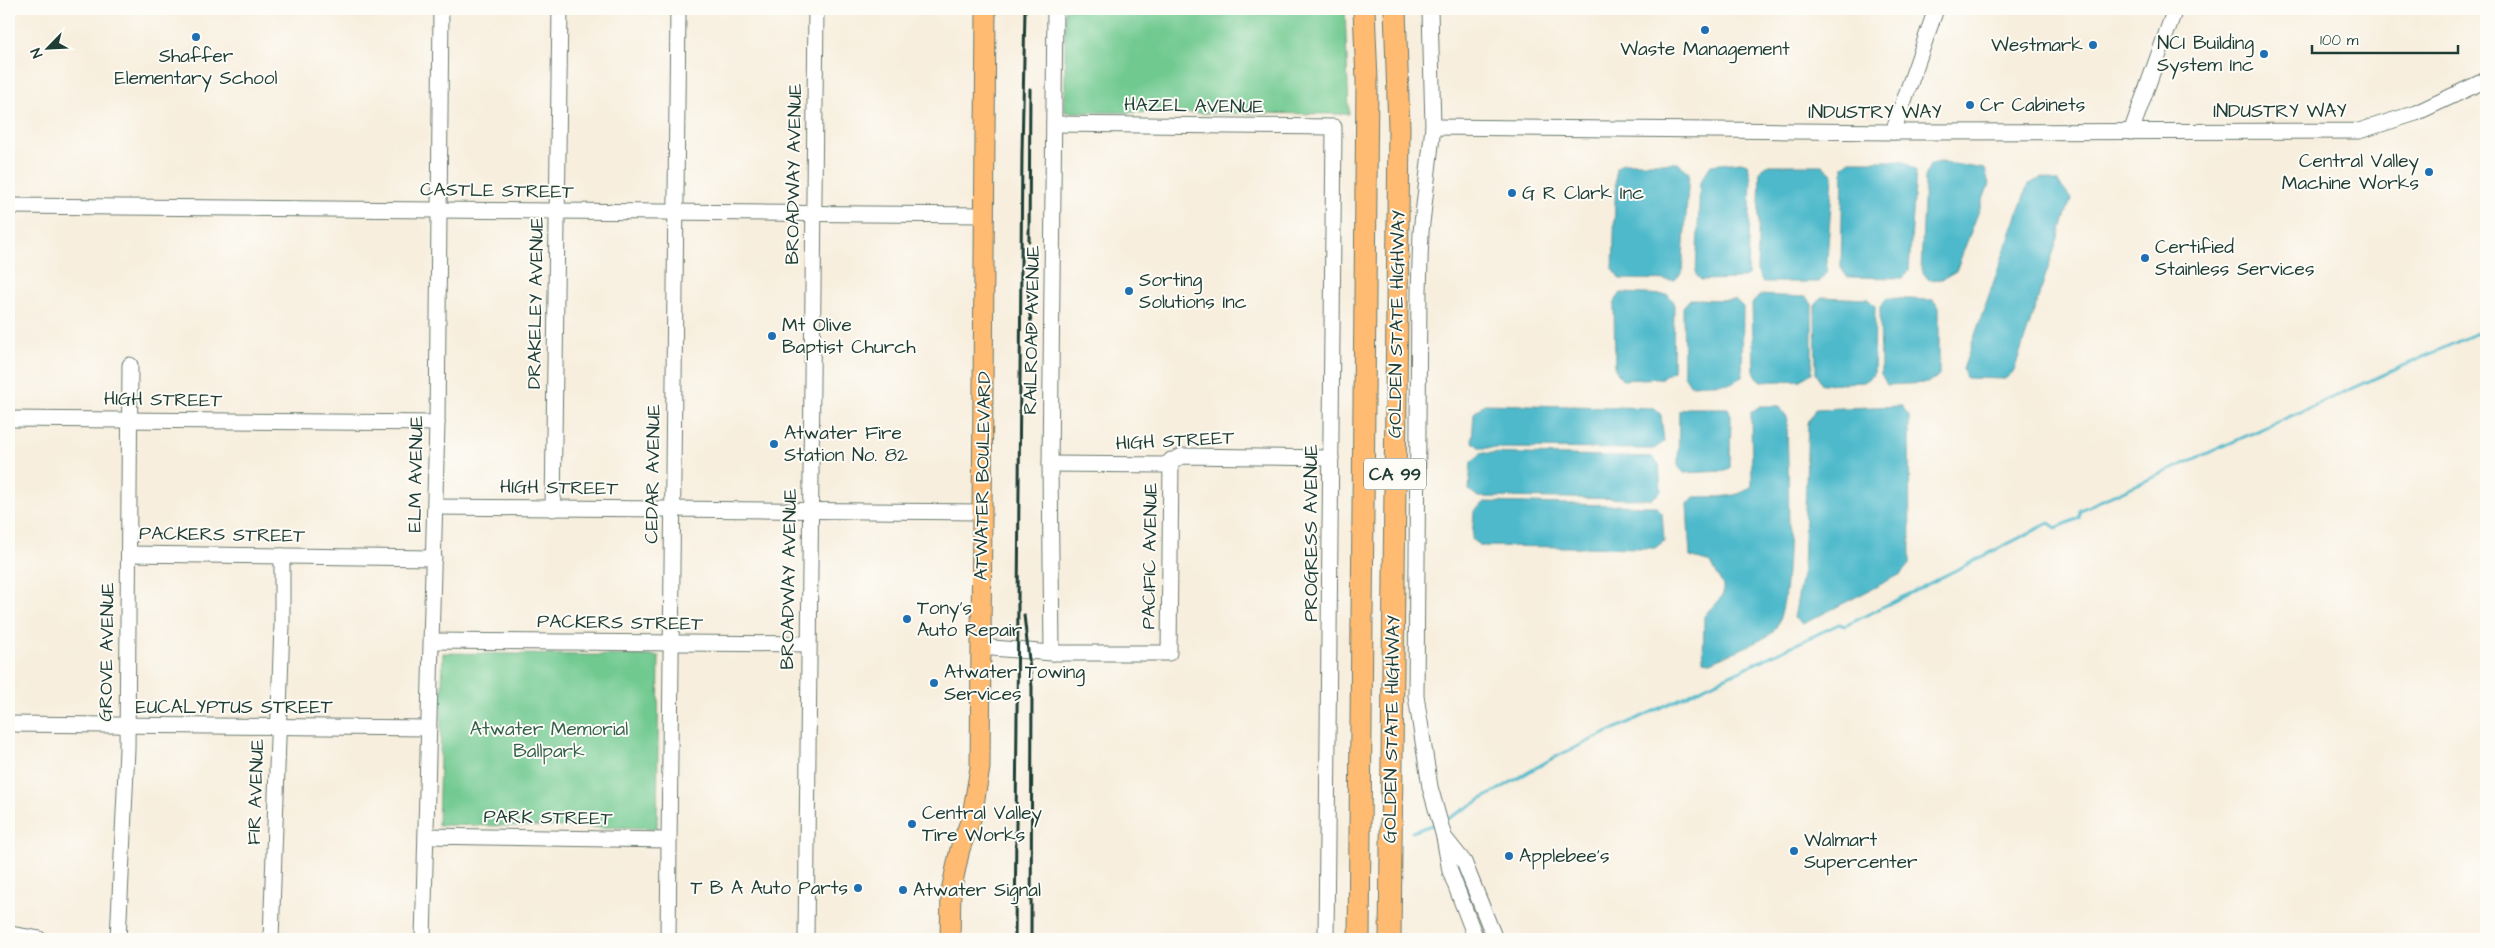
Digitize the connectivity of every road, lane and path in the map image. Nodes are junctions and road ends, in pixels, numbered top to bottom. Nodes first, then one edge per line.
1 (441, 9) edge
2 (560, 9) edge
3 (678, 9) edge
4 (816, 9) edge
5 (986, 9) edge
6 (1055, 9) edge
7 (1364, 9) edge
8 (1395, 9) edge
9 (1430, 9) edge
10 (1936, 9) edge
11 (2175, 9) edge
12 (2486, 80) edge
13 (1054, 124) junction
14 (1334, 127) joint
15 (1433, 127) junction
16 (1893, 132) junction
17 (2131, 132) junction
18 (9, 206) edge
19 (439, 210) junction
20 (558, 212) junction
21 (675, 213) junction
22 (814, 214) junction
23 (984, 214) junction
24 (130, 365) dead end
25 (9, 419) edge
26 (130, 420) junction
27 (437, 423) junction
28 (1331, 458) junction
29 (1171, 460) junction
30 (1050, 464) junction
31 (436, 507) junction
32 (554, 509) junction
33 (672, 509) junction
34 (810, 511) junction
35 (983, 512) junction
36 (129, 554) junction
37 (282, 556) junction
38 (434, 558) junction
39 (432, 641) junction
40 (671, 644) junction
41 (808, 644) junction
42 (981, 647) junction
43 (1052, 652) junction
44 (9, 724) edge
45 (126, 726) junction
46 (278, 727) junction
47 (429, 728) junction
48 (426, 836) junction
49 (1444, 837) junction
50 (668, 840) junction
51 (9, 934) edge
52 (39, 939) edge
53 (118, 939) edge
54 (271, 939) edge
55 (423, 939) edge
56 (668, 939) edge
57 (806, 939) edge
58 (950, 939) edge
59 (1326, 939) edge
60 (1359, 939) edge
61 (1390, 939) edge
62 (1476, 939) edge
63 (1495, 939) edge

1 - 19 street, ELM AVENUE
2 - 20 street, DRAKELEY AVENUE
3 - 21 street, CEDAR AVENUE
4 - 22 street, BROADWAY AVENUE
5 - 23 main road, ATWATER BOULEVARD
6 - 13 street, RAILROAD AVENUE
7 - 60 highway, GOLDEN STATE HIGHWAY / CA 99
8 - 61 highway, GOLDEN STATE HIGHWAY / CA 99
9 - 15 street
10 - 16 street
11 - 17 street
12 - 17 street, INDUSTRY WAY
13 - 14 street, HAZEL AVENUE
13 - 30 street, RAILROAD AVENUE
14 - 28 street, PROGRESS AVENUE
15 - 16 street, INDUSTRY WAY
15 - 49 street
16 - 17 street, INDUSTRY WAY
18 - 19 street, CASTLE STREET
19 - 20 street, CASTLE STREET
19 - 27 street, ELM AVENUE
20 - 21 street, CASTLE STREET
20 - 32 street, DRAKELEY AVENUE
21 - 22 street, CASTLE STREET
21 - 33 street, CEDAR AVENUE
22 - 23 street, CASTLE STREET
22 - 34 street, BROADWAY AVENUE
23 - 35 main road, ATWATER BOULEVARD
24 - 26 street, GROVE AVENUE
25 - 26 street, HIGH STREET
26 - 27 street, HIGH STREET
26 - 36 street, GROVE AVENUE
27 - 31 street, ELM AVENUE
28 - 29 street, HIGH STREET
28 - 59 street, PROGRESS AVENUE
29 - 30 street, HIGH STREET
29 - 43 street, PACIFIC AVENUE
30 - 43 street, RAILROAD AVENUE
31 - 32 street, HIGH STREET
31 - 38 street, ELM AVENUE
32 - 33 street, HIGH STREET
33 - 34 street, HIGH STREET
33 - 40 street, CEDAR AVENUE
34 - 35 street, HIGH STREET
34 - 41 street, BROADWAY AVENUE
35 - 42 main road, ATWATER BOULEVARD
36 - 37 street, PACKERS STREET
36 - 45 street, GROVE AVENUE
37 - 38 street, PACKERS STREET
37 - 46 street, FIR AVENUE
38 - 39 street, ELM AVENUE
39 - 40 street, PACKERS STREET
39 - 47 street, ELM AVENUE
40 - 41 street, PACKERS STREET
40 - 50 street, CEDAR AVENUE
41 - 57 street, BROADWAY AVENUE
42 - 43 street
42 - 58 main road, ATWATER BOULEVARD
44 - 45 street, EUCALYPTUS STREET
45 - 46 street, EUCALYPTUS STREET
45 - 53 street, GROVE AVENUE
46 - 47 street, EUCALYPTUS STREET
46 - 54 street, FIR AVENUE
47 - 48 street, ELM AVENUE
48 - 50 street, PARK STREET
48 - 55 street, ELM AVENUE
49 - 62 street
49 - 63 street
50 - 56 street, CEDAR AVENUE
51 - 52 street

